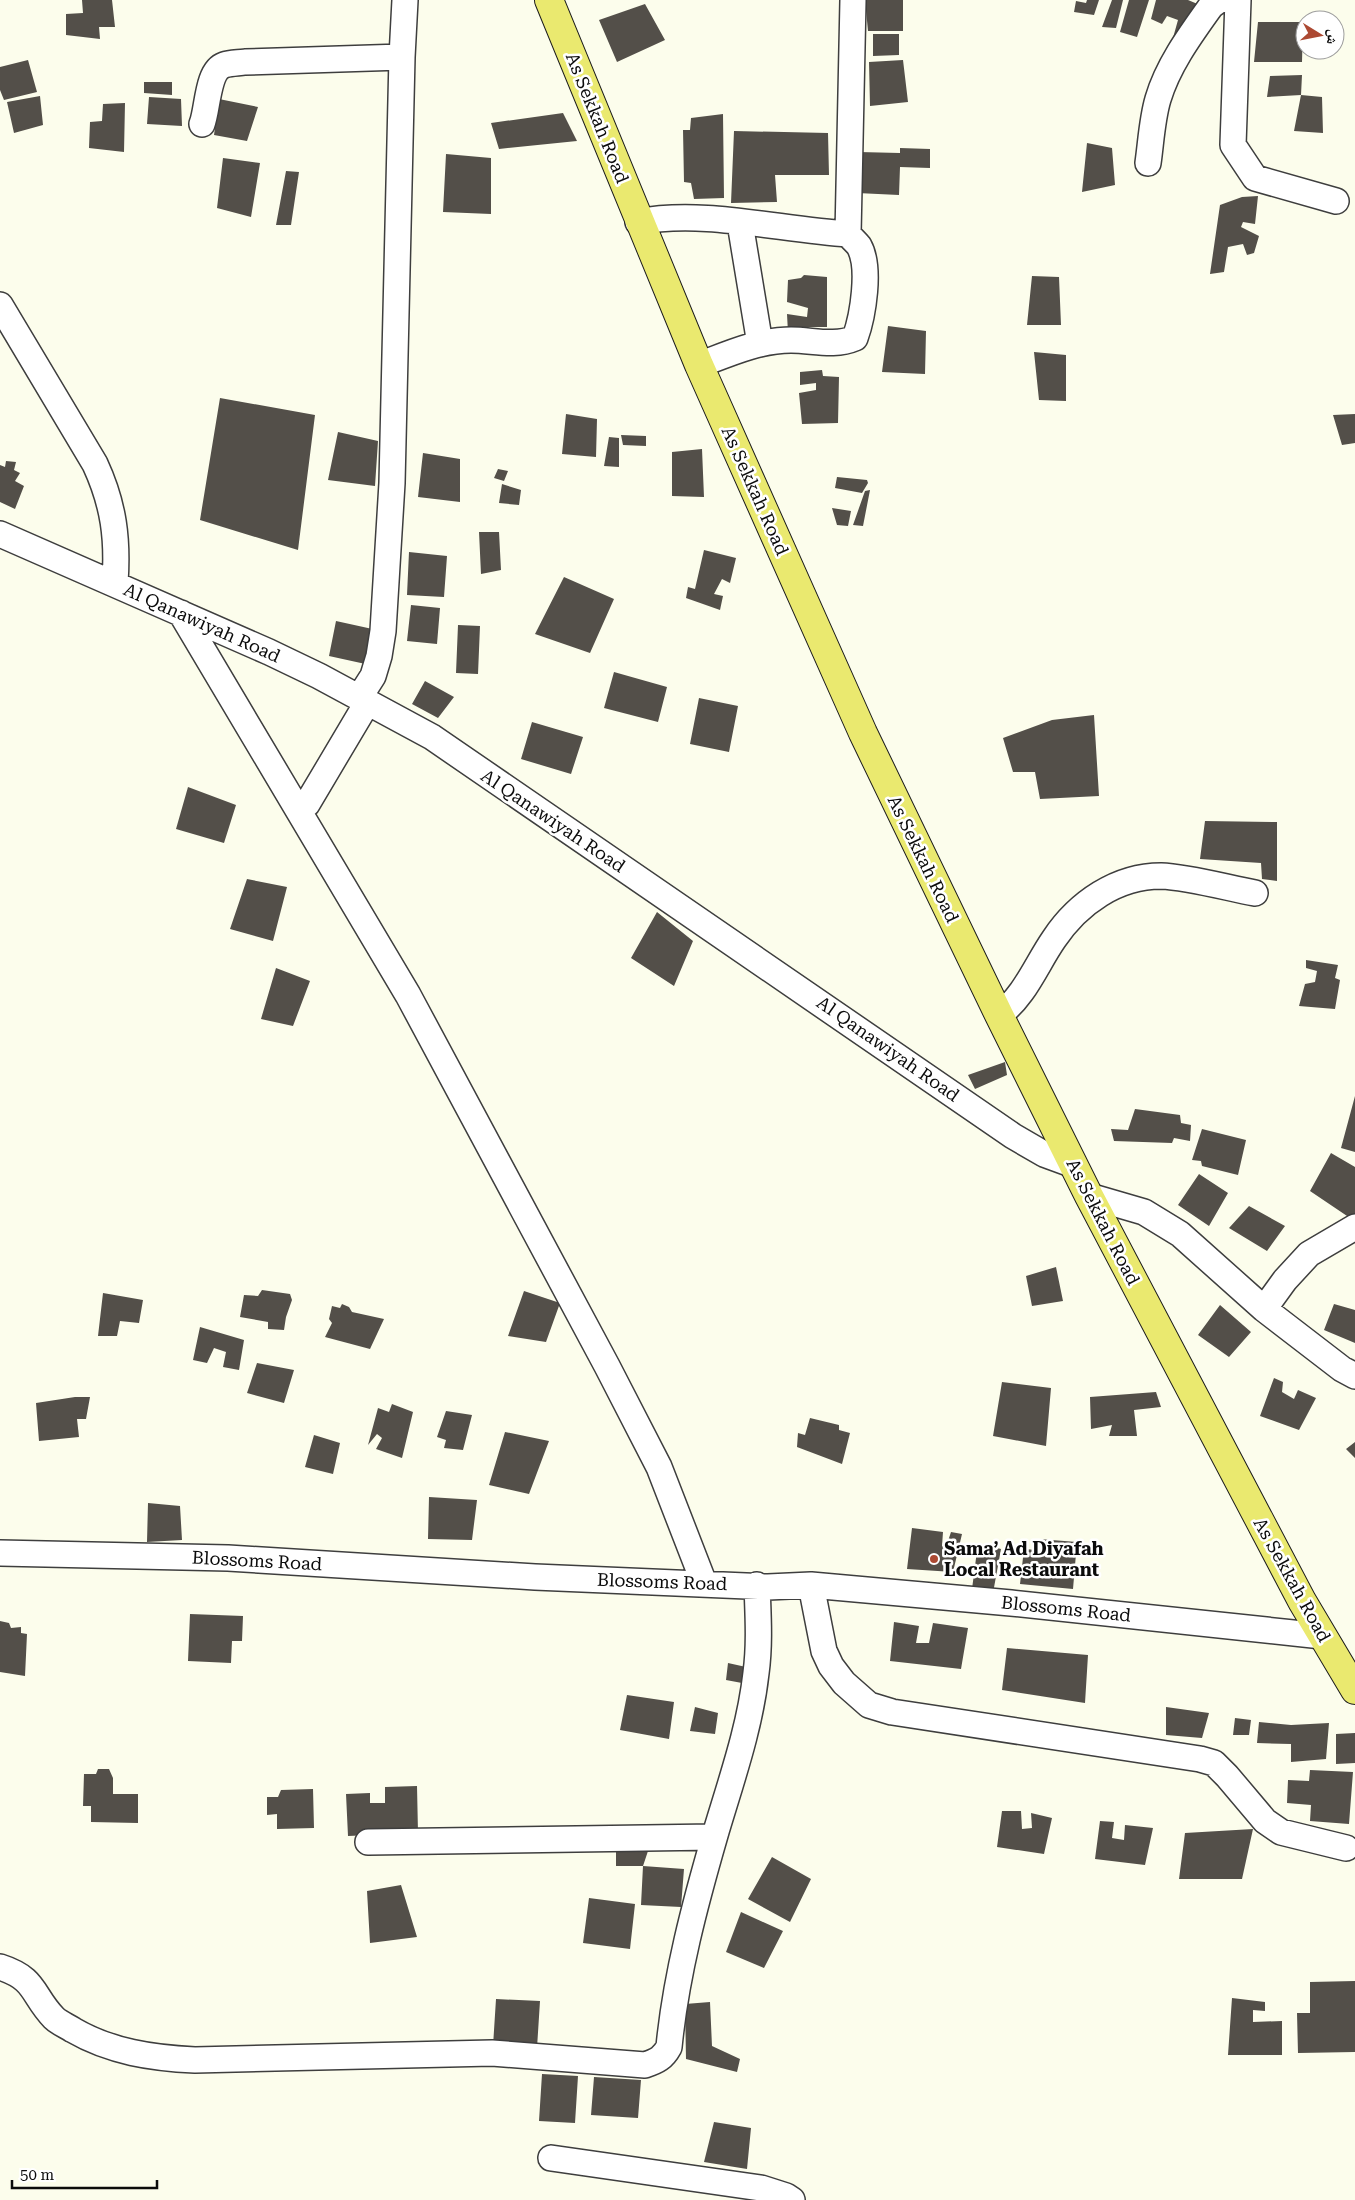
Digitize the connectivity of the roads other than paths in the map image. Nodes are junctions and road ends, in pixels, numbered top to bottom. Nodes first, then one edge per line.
1 (405, 0) edge
2 (549, 0) edge
3 (853, 0) edge
4 (1218, 0) edge
5 (1238, 0) edge
6 (402, 57) junction
7 (202, 124) dead end
8 (1148, 163) dead end
9 (1336, 201) dead end
10 (638, 222) junction
11 (740, 223) junction
12 (848, 234) junction
13 (0, 305) edge
14 (760, 344) junction
15 (698, 365) junction
16 (0, 534) edge
17 (114, 583) junction
18 (181, 613) junction
19 (363, 701) junction
20 (300, 811) junction
21 (1255, 894) dead end
22 (998, 1015) junction
23 (1074, 1165) junction
24 (1089, 1196) junction
25 (1355, 1227) edge
26 (1264, 1309) junction
27 (1355, 1376) edge
28 (0, 1553) edge
29 (704, 1583) junction
30 (757, 1585) junction
31 (811, 1585) junction
32 (1322, 1636) junction
33 (1355, 1690) edge
34 (714, 1837) junction
35 (368, 1842) dead end
36 (1346, 1848) dead end
37 (0, 1967) edge
38 (551, 2158) dead end
39 (792, 2200) edge

1 - 6 street
2 - 10 main road, As Sekkah Road
3 - 12 street
4 - 8 street
5 - 9 street
6 - 7 street
6 - 19 street
10 - 11 street
10 - 15 main road, As Sekkah Road
11 - 12 street
11 - 14 street
12 - 14 street
13 - 17 street
14 - 15 street
15 - 22 main road, As Sekkah Road
16 - 17 street, Al Qanawiyah Road
17 - 18 street, Al Qanawiyah Road
18 - 19 street, Al Qanawiyah Road
18 - 20 street
19 - 20 street
19 - 23 street, Al Qanawiyah Road
20 - 29 street
21 - 22 street
22 - 23 main road, As Sekkah Road
23 - 24 main road, As Sekkah Road
24 - 26 street
24 - 32 main road, As Sekkah Road
25 - 26 street
26 - 27 street
28 - 29 street, Blossoms Road
29 - 30 street, Blossoms Road
30 - 31 street, Blossoms Road
30 - 34 street
31 - 32 street, Blossoms Road
31 - 36 street
32 - 33 main road, As Sekkah Road
34 - 35 street
34 - 37 street
38 - 39 street

